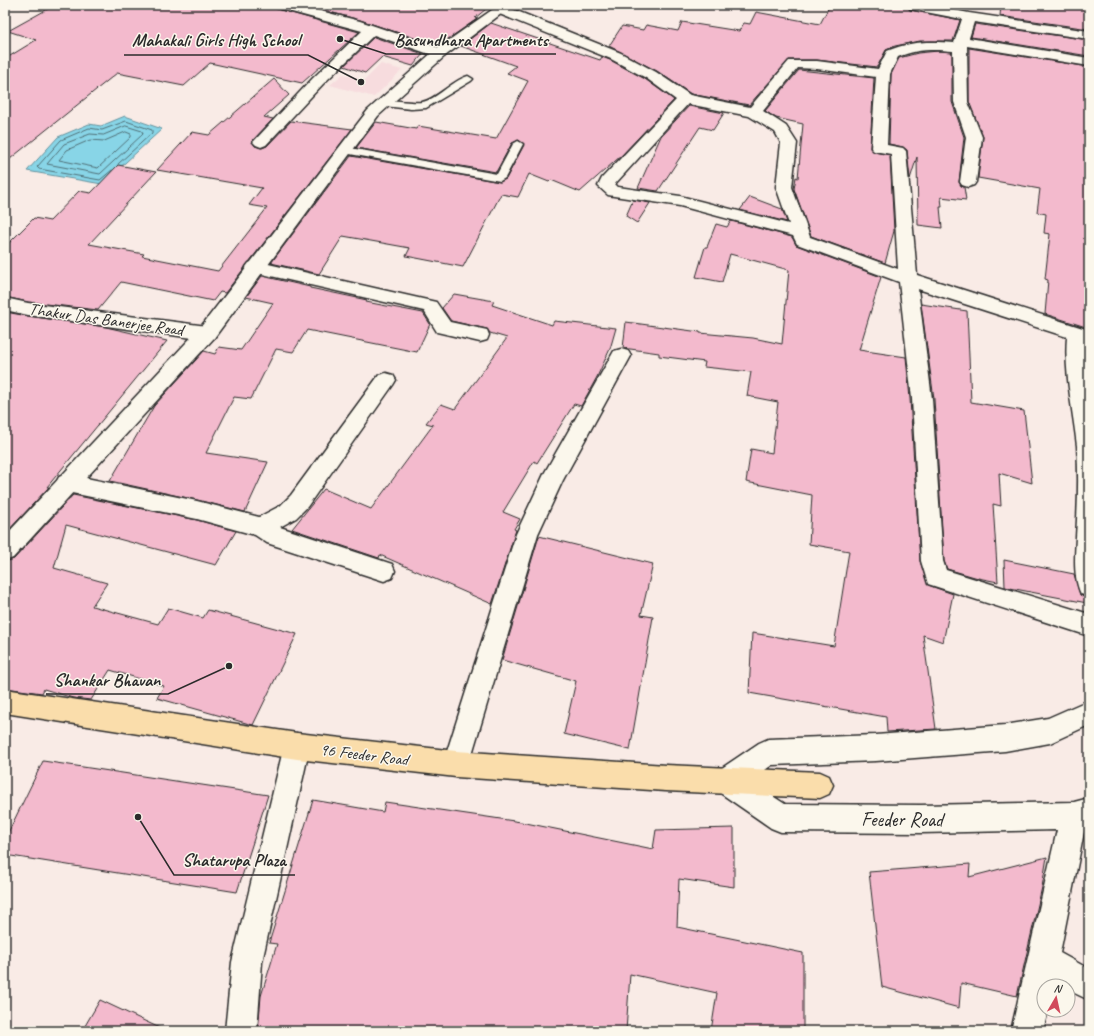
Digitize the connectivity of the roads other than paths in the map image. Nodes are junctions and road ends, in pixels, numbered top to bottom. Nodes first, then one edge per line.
1 (282, 5) edge
2 (915, 5) edge
3 (505, 7) edge
4 (969, 17) junction
5 (372, 29) junction
6 (1089, 35) edge
7 (961, 45) junction
8 (440, 53) junction
9 (1089, 62) edge
10 (883, 74) junction
11 (468, 79) dead end
12 (685, 99) junction
13 (384, 103) junction
14 (754, 112) junction
15 (261, 142) dead end
16 (518, 144) dead end
17 (344, 150) junction
18 (968, 182) dead end
19 (800, 232) junction
20 (255, 267) junction
21 (908, 279) junction
22 (5, 304) edge
23 (207, 333) junction
24 (480, 335) dead end
25 (1083, 336) edge
26 (621, 356) dead end
27 (386, 380) dead end
28 (67, 483) junction
29 (1089, 490) edge
30 (1089, 494) edge
31 (261, 526) junction
32 (5, 551) edge
33 (384, 571) dead end
34 (1089, 587) edge
35 (1089, 624) edge
36 (5, 701) edge
37 (1089, 712) edge
38 (297, 746) junction
39 (456, 764) junction
40 (725, 781) junction
41 (820, 785) dead end
42 (1082, 814) edge
43 (1043, 961) junction
44 (1089, 985) edge
45 (241, 1031) edge
46 (1027, 1031) edge

1 - 5 street
2 - 4 street
3 - 8 street
3 - 12 street
4 - 6 street
4 - 7 street
5 - 8 street
5 - 15 street
7 - 9 street
7 - 10 street
7 - 18 street
8 - 13 street
10 - 14 street
10 - 21 street
11 - 13 lane
12 - 14 street
12 - 19 street
13 - 17 street
14 - 19 street
16 - 17 lane
17 - 20 street
19 - 21 street
20 - 23 street
20 - 24 street
21 - 25 street
21 - 35 street
22 - 23 street, Thakur Das Banerjee Road
23 - 28 street
25 - 29 street
26 - 39 street
27 - 31 street
28 - 31 street
28 - 32 street
30 - 34 street
31 - 33 street
36 - 38 main road, 96 Feeder Road
37 - 40 street
38 - 39 main road, 96 Feeder Road
38 - 45 street
39 - 40 main road, 96 Feeder Road
40 - 41 main road, 96 Feeder Road
40 - 42 street, Feeder Road
42 - 43 street
43 - 44 street
43 - 46 street

